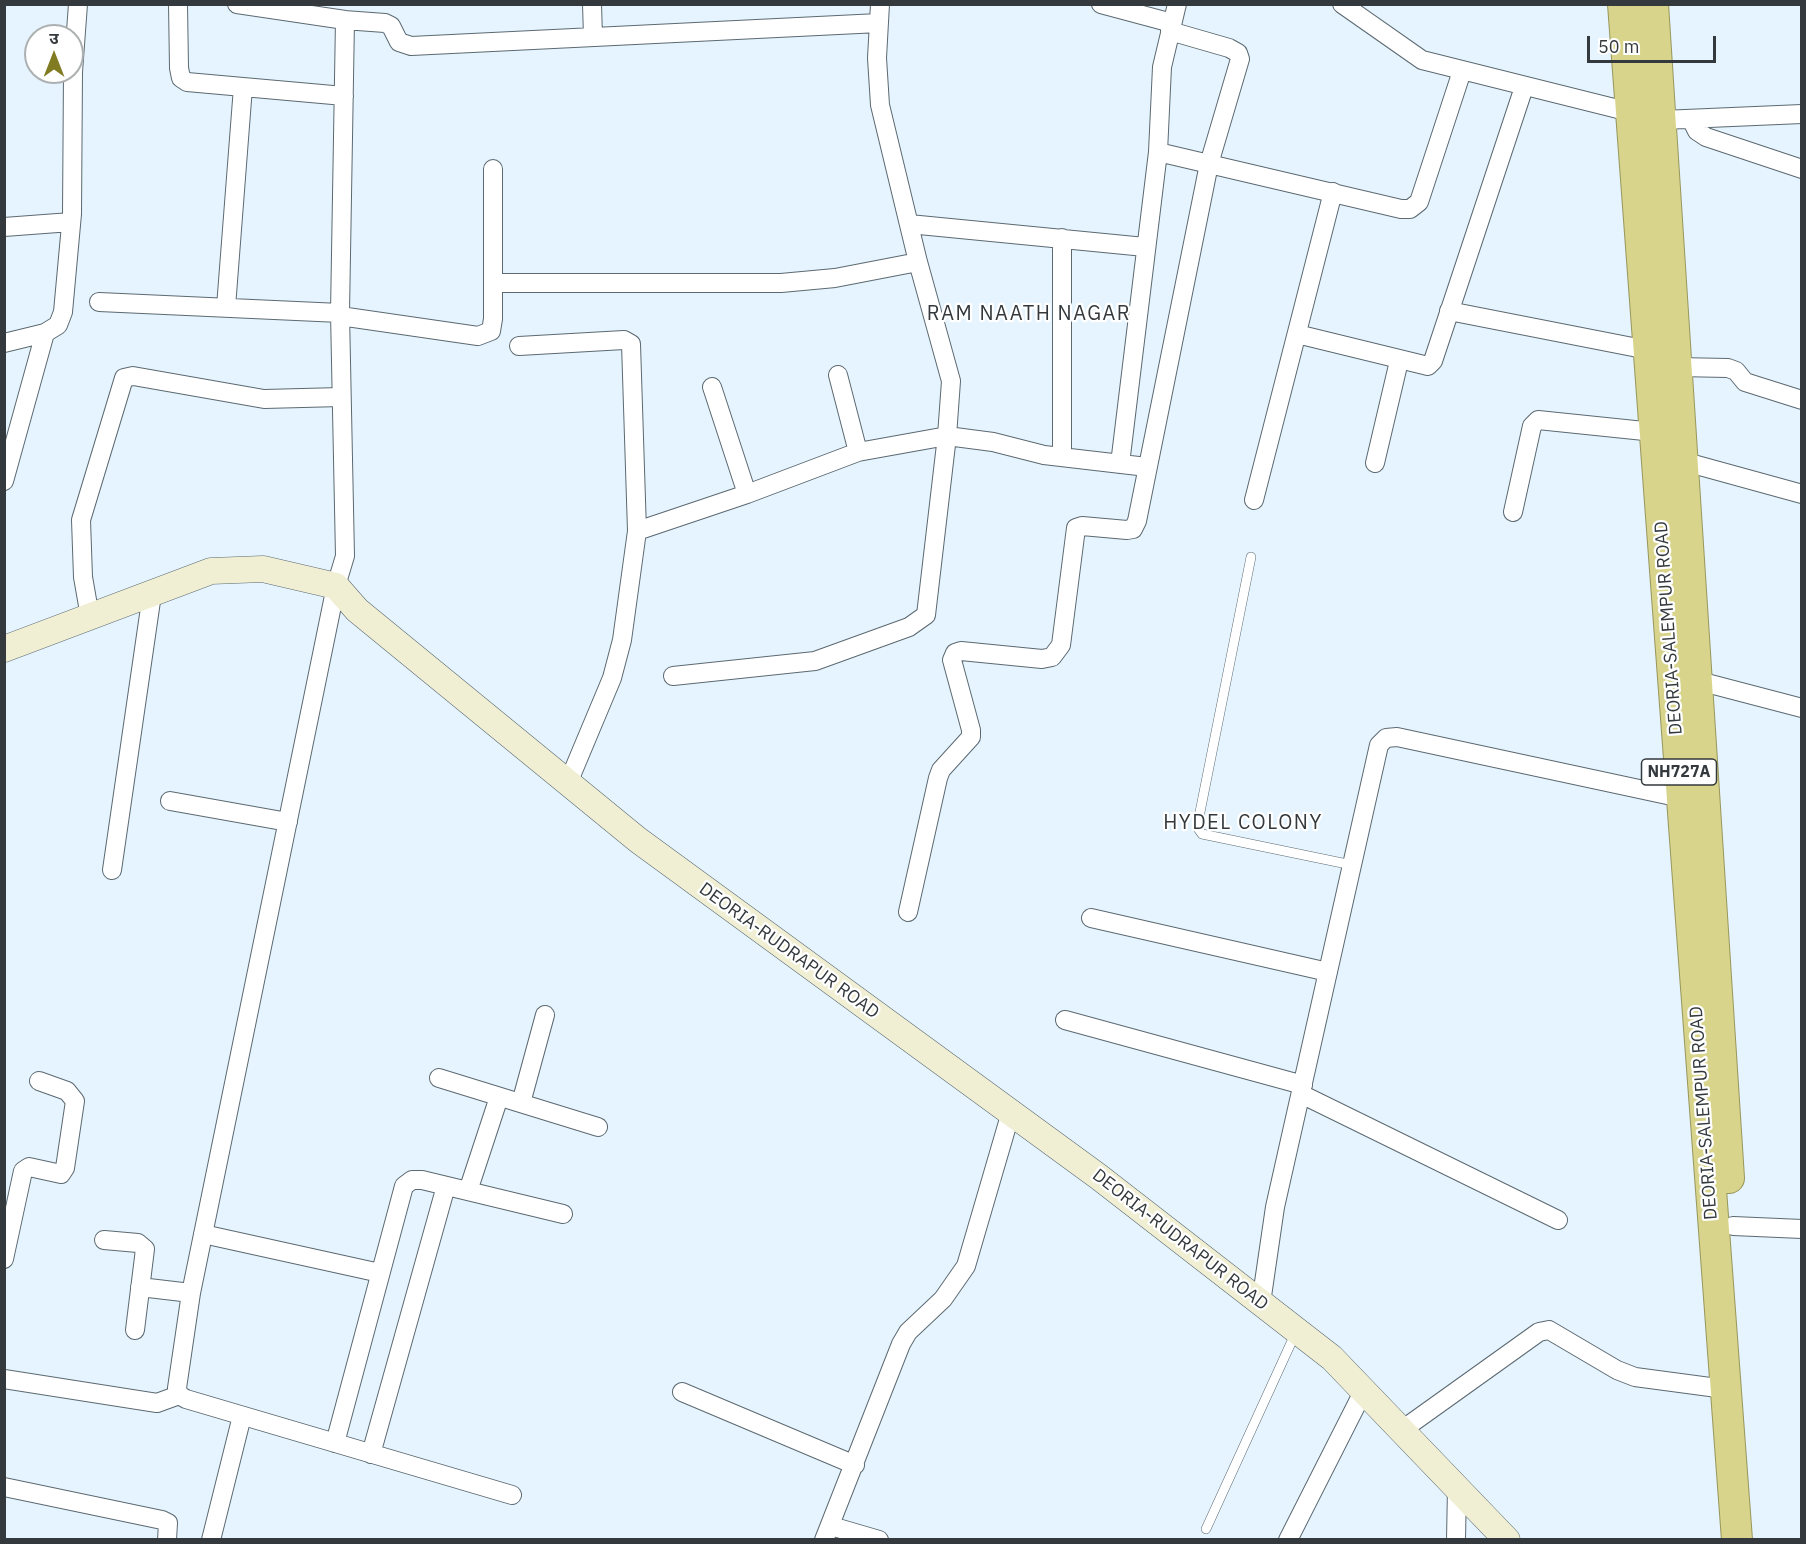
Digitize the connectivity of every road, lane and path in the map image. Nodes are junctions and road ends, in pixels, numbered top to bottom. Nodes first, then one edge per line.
1 (78, 4) edge
2 (178, 4) edge
3 (237, 4) edge
4 (592, 4) edge
5 (1101, 4) edge
6 (1177, 4) edge
7 (1342, 4) edge
8 (1623, 4) edge
9 (1653, 4) edge
10 (285, 8) edge
11 (879, 14) edge
12 (344, 20) junction
13 (1171, 27) junction
14 (593, 37) junction
15 (1462, 71) junction
16 (243, 87) junction
17 (1524, 87) junction
18 (344, 96) junction
19 (1631, 113) junction
20 (1802, 114) edge
21 (1676, 120) junction
22 (1158, 152) junction
23 (1209, 164) junction
24 (493, 169) dead end
25 (1802, 169) edge
26 (1333, 192) junction
27 (71, 222) junction
28 (909, 224) junction
29 (4, 226) edge
30 (1062, 238) junction
31 (1145, 247) junction
32 (918, 262) junction
33 (493, 283) junction
34 (99, 302) dead end
35 (226, 308) junction
36 (1449, 311) junction
37 (340, 315) junction
38 (45, 333) junction
39 (1297, 334) junction
40 (4, 343) edge
41 (519, 346) dead end
42 (1648, 350) junction
43 (1399, 361) junction
44 (1677, 367) junction
45 (838, 375) dead end
46 (712, 387) dead end
47 (341, 397) junction
48 (1802, 400) edge
49 (1654, 432) junction
50 (947, 436) junction
51 (858, 452) junction
52 (1062, 457) junction
53 (1682, 461) junction
54 (1375, 463) dead end
55 (1120, 464) junction
56 (1146, 467) junction
57 (4, 481) edge
58 (747, 494) junction
59 (1802, 494) edge
60 (1254, 500) dead end
61 (1513, 512) dead end
62 (637, 531) junction
63 (1251, 557) dead end
64 (336, 586) junction
65 (152, 594) junction
66 (90, 617) junction
67 (4, 649) edge
68 (673, 676) dead end
69 (1695, 680) junction
70 (1802, 708) edge
71 (568, 783) junction
72 (1681, 798) junction
73 (170, 801) dead end
74 (288, 822) junction
75 (1352, 865) junction
76 (112, 870) dead end
77 (908, 912) dead end
78 (1091, 918) dead end
79 (1328, 972) junction
80 (545, 1015) dead end
81 (1065, 1020) dead end
82 (439, 1078) dead end
83 (39, 1081) dead end
84 (1302, 1089) junction
85 (499, 1096) junction
86 (521, 1103) junction
87 (1011, 1112) junction
88 (598, 1127) dead end
89 (446, 1186) junction
90 (468, 1191) junction
91 (563, 1214) dead end
92 (1558, 1221) dead end
93 (1733, 1226) junction
94 (1802, 1230) edge
95 (203, 1234) junction
96 (104, 1240) dead end
97 (4, 1259) edge
98 (380, 1274) junction
99 (140, 1287) junction
100 (191, 1293) junction
101 (1261, 1303) junction
102 (135, 1330) dead end
103 (1297, 1330) junction
104 (4, 1379) edge
105 (1725, 1389) junction
106 (1364, 1390) junction
107 (682, 1392) dead end
108 (180, 1395) junction
109 (242, 1416) junction
110 (1402, 1430) junction
111 (335, 1443) junction
112 (371, 1454) junction
113 (855, 1465) junction
114 (4, 1487) edge
115 (1457, 1487) junction
116 (512, 1495) dead end
117 (1206, 1529) dead end
118 (828, 1533) edge
119 (167, 1539) edge
120 (211, 1539) edge
121 (879, 1539) edge
122 (1288, 1539) edge
123 (1456, 1539) edge
124 (1507, 1539) edge
125 (1737, 1539) edge
126 (1757, 1539) edge

1 - 27 street
2 - 16 street
3 - 10 street
4 - 14 street
5 - 13 street
6 - 13 street
7 - 15 street
8 - 19 highway, DEORIA-SALEMPUR ROAD / NH727A
9 - 21 highway, DEORIA-SALEMPUR ROAD / NH727A
10 - 12 street
11 - 14 street
11 - 28 street
12 - 14 street
12 - 18 street
13 - 22 street
13 - 23 street
15 - 17 street
15 - 26 street
16 - 18 street
16 - 35 street
17 - 19 street
17 - 36 street
18 - 37 street
19 - 21 street
19 - 42 highway, DEORIA-SALEMPUR ROAD / NH727A
20 - 21 street
21 - 25 street
21 - 44 highway, DEORIA-SALEMPUR ROAD / NH727A
22 - 23 street
22 - 31 street
23 - 26 street
23 - 56 street
24 - 33 street
26 - 39 street
27 - 29 street
27 - 38 street
28 - 30 street
28 - 32 street
30 - 31 street
30 - 52 street
31 - 55 street
32 - 33 street
32 - 50 street
33 - 37 street
34 - 35 street
35 - 37 street
36 - 42 street
36 - 43 street
37 - 47 street
38 - 40 street
38 - 57 street
39 - 43 street
39 - 60 street
41 - 62 street
42 - 49 highway, DEORIA-SALEMPUR ROAD / NH727A
43 - 54 street
44 - 48 street
44 - 53 highway, DEORIA-SALEMPUR ROAD / NH727A
45 - 51 street
46 - 58 street
47 - 64 street
47 - 66 street
49 - 61 street
49 - 72 highway, DEORIA-SALEMPUR ROAD / NH727A
50 - 51 street
50 - 52 street
50 - 68 street
51 - 58 street
52 - 55 street
53 - 59 street
53 - 69 highway, DEORIA-SALEMPUR ROAD / NH727A
55 - 56 street
56 - 77 street
58 - 62 street
62 - 71 street
63 - 75 lane
64 - 65 main road
64 - 71 main road, DEORIA-RUDRAPUR ROAD
64 - 74 street
65 - 66 main road
65 - 76 street
66 - 67 main road
69 - 70 street
69 - 93 highway, DEORIA-SALEMPUR ROAD / NH727A
71 - 87 main road, DEORIA-RUDRAPUR ROAD
72 - 75 street
72 - 105 highway, DEORIA-SALEMPUR ROAD / NH727A
73 - 74 street
74 - 95 street
75 - 79 street
78 - 79 street
79 - 84 street
80 - 86 street
81 - 84 street
82 - 85 street
83 - 97 street
84 - 92 street
84 - 101 street
85 - 86 street
85 - 90 street
86 - 88 street
87 - 101 main road, DEORIA-RUDRAPUR ROAD
87 - 113 street
89 - 90 street
89 - 98 street
89 - 112 street
90 - 91 street
93 - 94 street
93 - 126 highway, DEORIA-SALEMPUR ROAD / NH727A
95 - 98 street
95 - 100 street
96 - 99 street
98 - 111 street
99 - 100 street
99 - 102 street
100 - 108 street
101 - 103 main road, DEORIA-RUDRAPUR ROAD
103 - 106 main road, DEORIA-RUDRAPUR ROAD
103 - 117 lane
104 - 108 street
105 - 110 street
105 - 125 highway, DEORIA-SALEMPUR ROAD / NH727A
106 - 110 main road, DEORIA-RUDRAPUR ROAD
106 - 122 street
107 - 113 street
108 - 109 street
109 - 111 street
109 - 120 street
110 - 115 main road, DEORIA-RUDRAPUR ROAD
111 - 112 street
112 - 116 street
113 - 118 street
114 - 119 street
115 - 123 street
115 - 124 main road, DEORIA-RUDRAPUR ROAD
118 - 121 street

